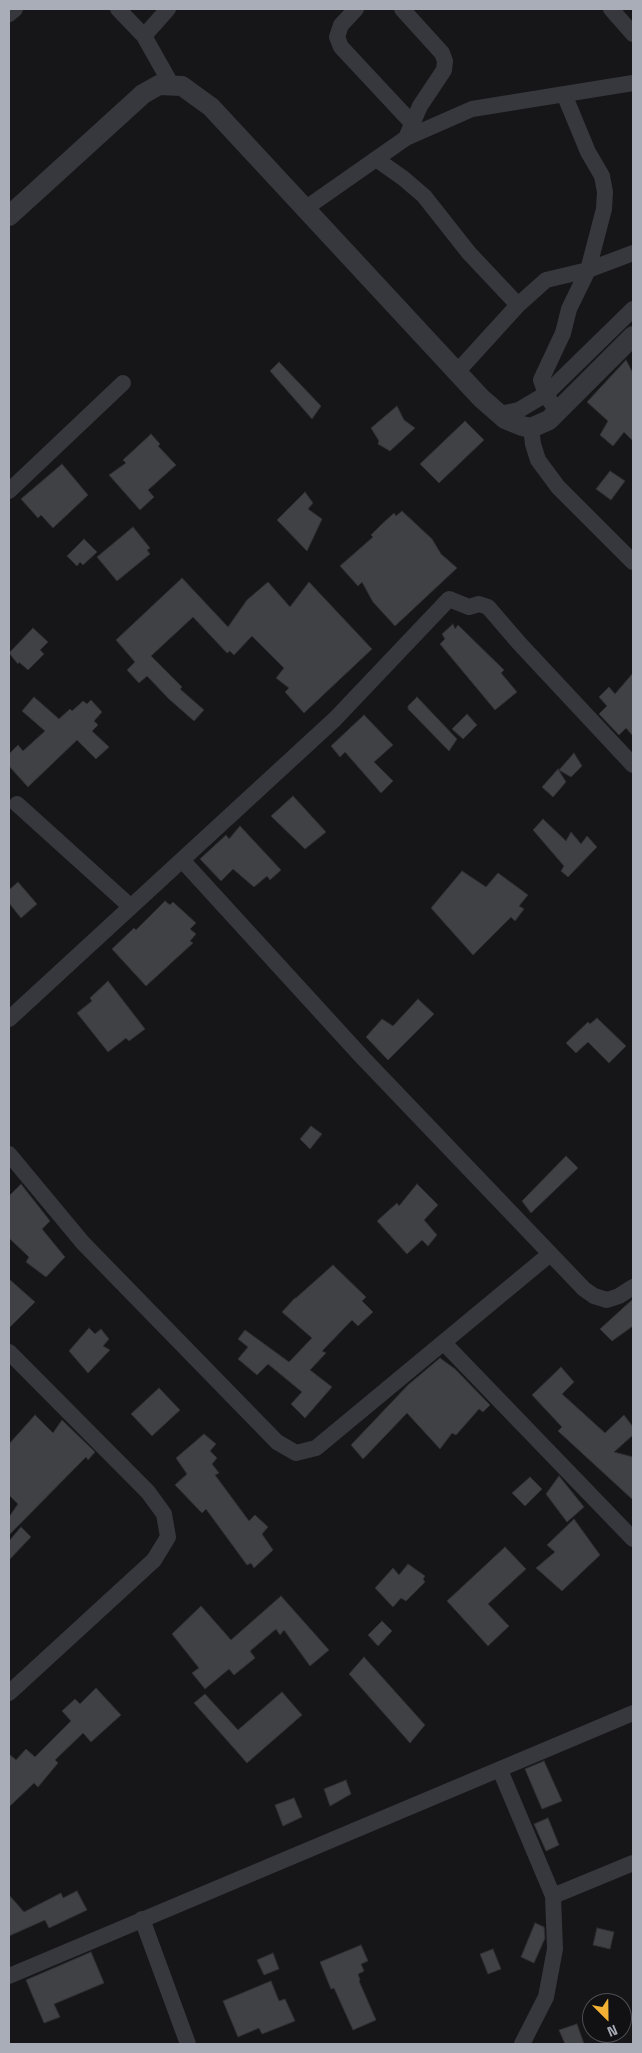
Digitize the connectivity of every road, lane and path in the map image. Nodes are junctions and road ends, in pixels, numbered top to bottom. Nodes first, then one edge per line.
1 (15, 9) edge
2 (118, 9) edge
3 (168, 9) edge
4 (356, 9) edge
5 (402, 9) edge
6 (612, 9) edge
7 (9, 14) edge
8 (633, 34) edge
9 (144, 36) junction
10 (633, 83) edge
11 (171, 84) junction
12 (564, 94) junction
13 (409, 131) junction
14 (376, 159) junction
15 (306, 208) junction
16 (9, 216) edge
17 (633, 253) edge
18 (588, 270) junction
19 (518, 305) junction
20 (633, 308) edge
21 (633, 336) edge
22 (457, 372) junction
23 (123, 383) dead end
24 (546, 394) junction
25 (557, 412) junction
26 (500, 414) junction
27 (531, 428) junction
28 (9, 491) edge
29 (633, 562) edge
30 (633, 765) edge
31 (17, 804) dead end
32 (182, 860) junction
33 (131, 907) junction
34 (9, 1019) edge
35 (9, 1154) edge
36 (550, 1254) junction
37 (633, 1287) edge
38 (444, 1343) junction
39 (9, 1352) edge
40 (633, 1539) edge
41 (9, 1693) edge
42 (633, 1713) edge
43 (500, 1770) junction
44 (633, 1863) edge
45 (553, 1896) junction
46 (142, 1919) junction
47 (9, 1976) edge
48 (188, 2044) edge
49 (522, 2044) edge

1 - 7 street
2 - 9 street
3 - 9 street
4 - 13 street
5 - 13 street
6 - 8 street
9 - 11 street
10 - 12 street
11 - 15 street
11 - 16 street
12 - 13 street
12 - 18 street
13 - 14 street
14 - 15 street
14 - 19 street
15 - 22 street
17 - 18 street
18 - 19 street
18 - 24 street
19 - 22 street
20 - 24 street
21 - 25 street
22 - 26 street
23 - 28 street
24 - 25 street
24 - 26 street
25 - 27 street
26 - 27 street
27 - 29 street
30 - 32 street
31 - 33 street
32 - 33 street
32 - 36 street
33 - 34 street
35 - 38 street
36 - 37 street
36 - 38 street
38 - 40 street
39 - 41 street
42 - 43 street
43 - 45 street
43 - 46 street
44 - 45 street
45 - 49 street
46 - 47 street
46 - 48 street

